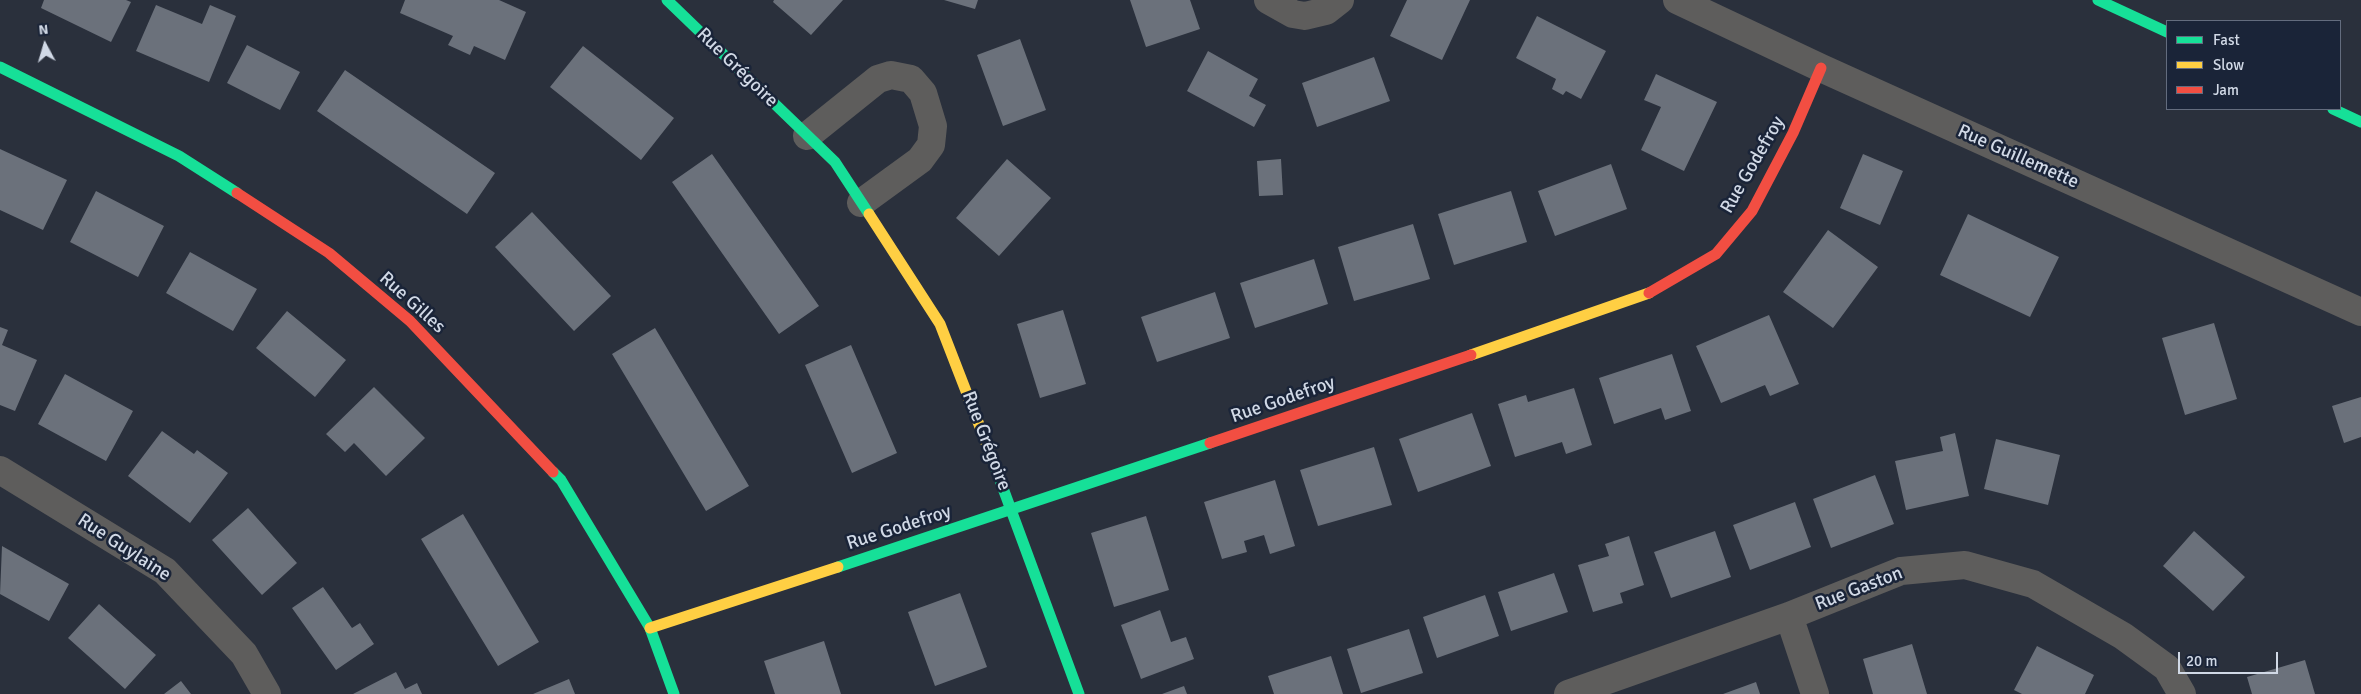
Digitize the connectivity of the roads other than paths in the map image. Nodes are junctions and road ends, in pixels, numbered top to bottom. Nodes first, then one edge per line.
1 (667, 0) edge
2 (1268, 0) edge
3 (1340, 0) edge
4 (1677, 0) edge
5 (2098, 0) edge
6 (2166, 32) edge
7 (0, 68) edge
8 (1821, 68) junction
9 (2335, 110) edge
10 (2361, 122) edge
11 (807, 136) junction
12 (862, 203) junction
13 (2361, 312) edge
14 (0, 470) edge
15 (1012, 510) junction
16 (1789, 616) junction
17 (650, 628) junction
18 (268, 694) edge
19 (674, 694) edge
20 (1079, 694) edge
21 (1568, 694) edge
22 (1815, 694) edge
23 (2182, 694) edge

1 - 11 main road, Rue Grégoire
2 - 3 street
4 - 8 street, Rue Guillemette
5 - 6 main road
7 - 17 main road, Rue Gilles
8 - 13 street, Rue Guillemette
8 - 15 main road, Rue Godefroy
9 - 10 main road
11 - 12 main road, Rue Grégoire
11 - 12 street
12 - 15 main road, Rue Grégoire
14 - 18 street, Rue Guylaine
15 - 17 main road, Rue Godefroy
15 - 20 main road, Rue Grégoire
16 - 21 street, Rue Gaston
16 - 22 street
16 - 23 street, Rue Gaston
17 - 19 main road, Rue Gilles

